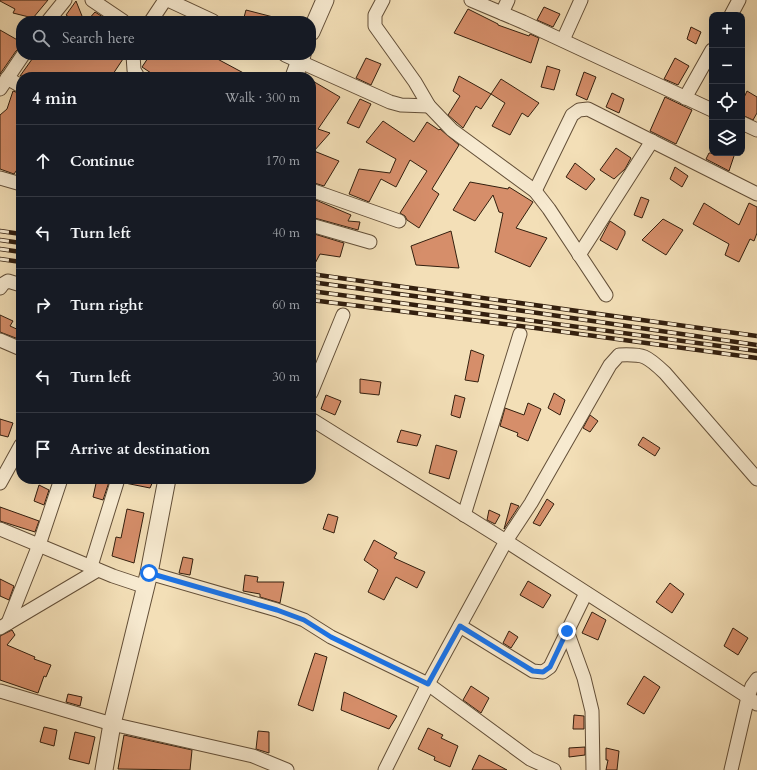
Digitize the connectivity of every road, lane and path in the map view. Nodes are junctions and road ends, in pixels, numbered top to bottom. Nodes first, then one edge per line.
1 (65, 0) edge
2 (92, 0) edge
3 (167, 0) edge
4 (325, 0) edge
5 (383, 0) edge
6 (471, 0) edge
7 (508, 0) edge
8 (581, 0) edge
9 (740, 0) edge
10 (733, 12) edge
11 (502, 13) junction
12 (52, 16) edge
13 (116, 16) edge
14 (155, 16) edge
15 (202, 16) edge
16 (316, 21) edge
17 (563, 40) junction
18 (709, 56) edge
19 (20, 60) edge
20 (133, 60) edge
21 (295, 62) edge
22 (135, 72) edge
23 (2, 85) edge
24 (16, 86) edge
25 (686, 98) junction
26 (429, 106) junction
27 (709, 109) edge
28 (745, 124) edge
29 (757, 130) edge
30 (652, 141) junction
31 (0, 178) edge
32 (16, 183) edge
33 (535, 191) junction
34 (316, 192) edge
35 (757, 194) edge
36 (400, 221) dead end
37 (316, 226) edge
38 (370, 242) dead end
39 (579, 255) junction
40 (16, 283) edge
41 (0, 288) edge
42 (606, 295) dead end
43 (343, 315) dead end
44 (520, 334) dead end
45 (0, 340) edge
46 (16, 347) edge
47 (316, 381) edge
48 (316, 422) edge
49 (16, 454) edge
50 (757, 479) edge
51 (0, 483) edge
52 (59, 484) edge
53 (117, 484) edge
54 (166, 484) edge
55 (464, 515) junction
56 (0, 529) edge
57 (506, 542) junction
58 (39, 545) junction
59 (94, 568) junction
60 (147, 580) junction
61 (586, 592) junction
62 (4, 625) edge
63 (460, 626) junction
64 (567, 631) junction
65 (757, 679) edge
66 (428, 684) junction
67 (0, 691) edge
68 (753, 700) edge
69 (112, 724) junction
70 (387, 769) edge
71 (104, 770) edge
72 (287, 770) edge
73 (554, 770) edge
74 (593, 770) edge
75 (731, 770) edge

1 - 12 street
2 - 13 street
3 - 14 street
3 - 15 street
4 - 16 street
5 - 26 street
6 - 11 street
7 - 11 street
8 - 17 street
9 - 10 street
11 - 17 street
17 - 25 street
18 - 25 street
19 - 23 street
20 - 22 street
21 - 26 street
23 - 24 street
25 - 27 street
26 - 33 street
28 - 29 street
30 - 33 street
30 - 35 street
30 - 39 street
31 - 32 street
33 - 39 street
34 - 36 street
37 - 38 street
39 - 42 street
40 - 41 street
43 - 47 street
44 - 55 street
45 - 46 street
48 - 55 street
49 - 51 street
50 - 57 street
52 - 58 street
53 - 59 street
54 - 60 street
55 - 57 street
56 - 58 street
57 - 61 street
57 - 63 street
58 - 59 street
58 - 62 street
59 - 60 street
59 - 62 street
60 - 66 street
60 - 69 street
61 - 64 street
61 - 68 street
63 - 64 street
63 - 66 street
64 - 74 street
65 - 68 street
66 - 70 street
66 - 73 street
67 - 69 street
68 - 75 street
69 - 71 street
69 - 72 street

